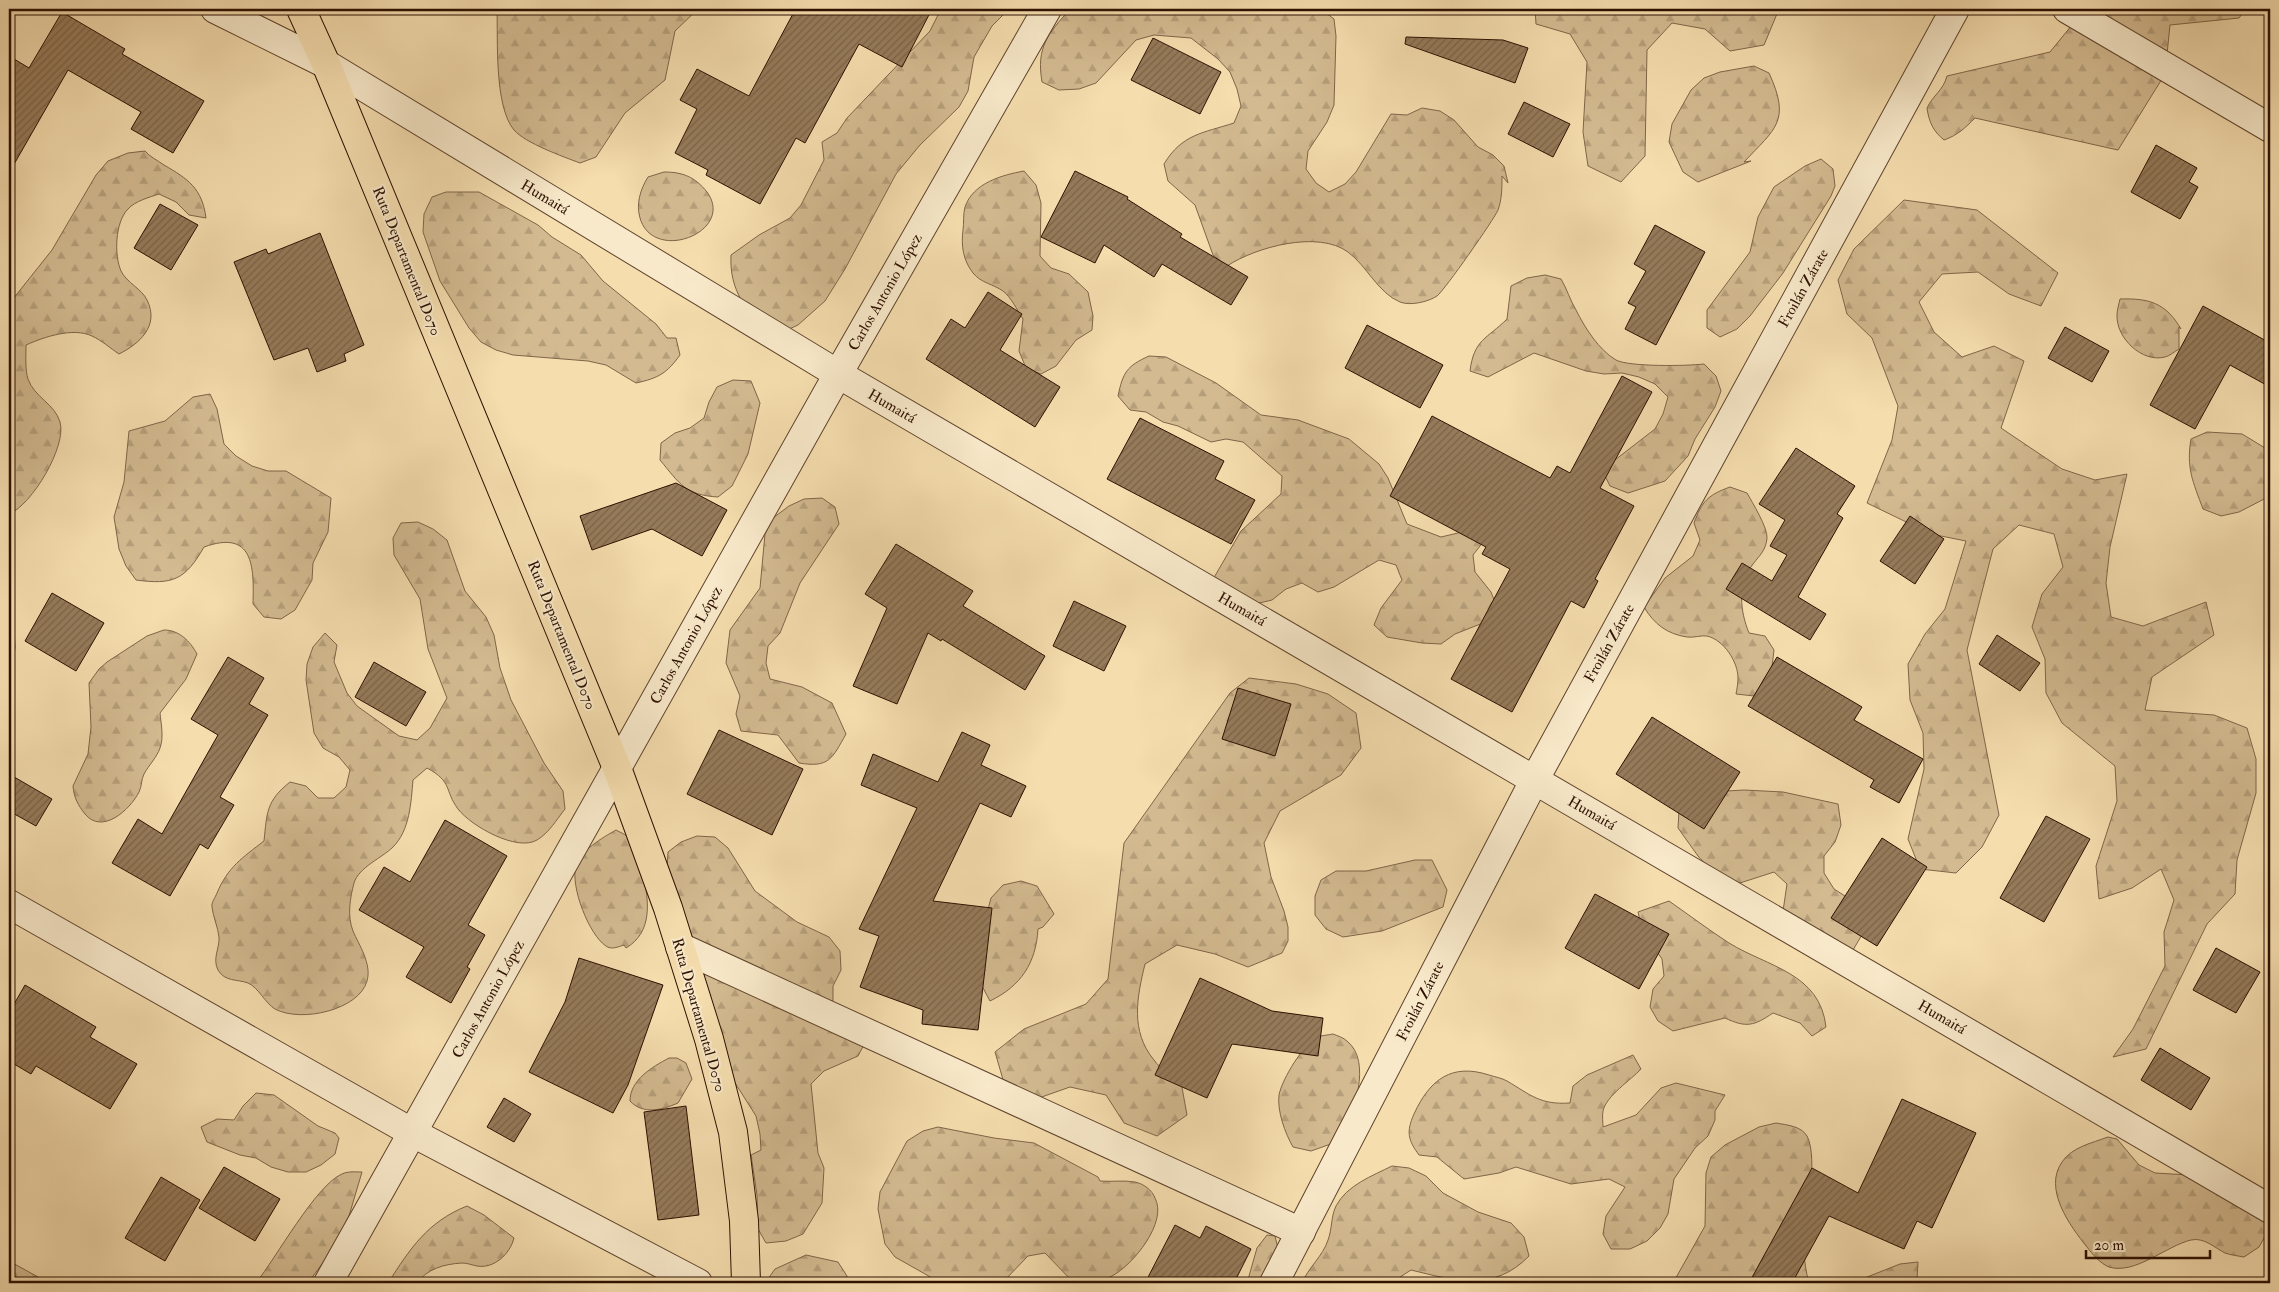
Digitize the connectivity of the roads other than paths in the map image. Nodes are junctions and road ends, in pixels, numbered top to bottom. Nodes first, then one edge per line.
1 (215, 9) edge
2 (301, 9) edge
3 (1047, 9) edge
4 (1955, 9) edge
5 (2067, 9) edge
6 (326, 64) junction
7 (2270, 128) edge
8 (838, 374) junction
9 (616, 768) junction
10 (1535, 779) junction
11 (9, 904) edge
12 (680, 947) junction
13 (413, 1133) junction
14 (2270, 1209) edge
15 (1301, 1232) junction
16 (328, 1283) edge
17 (698, 1283) edge
18 (746, 1283) edge
19 (1274, 1283) edge

1 - 6 street, Humaitá
2 - 6 main road, Ruta Departamental D070
3 - 8 street, Carlos Antonio López
4 - 10 street, Froilán Zárate
5 - 7 street
6 - 8 street, Humaitá
6 - 9 main road, Ruta Departamental D070
8 - 9 street, Carlos Antonio López
8 - 10 street, Humaitá
9 - 12 main road, Ruta Departamental D070
9 - 13 street, Carlos Antonio López
10 - 14 street, Humaitá
10 - 15 street, Froilán Zárate
11 - 13 street
12 - 15 street
12 - 18 main road, Ruta Departamental D070
13 - 16 street, Carlos Antonio López
13 - 17 street
15 - 19 street, Froilán Zárate

